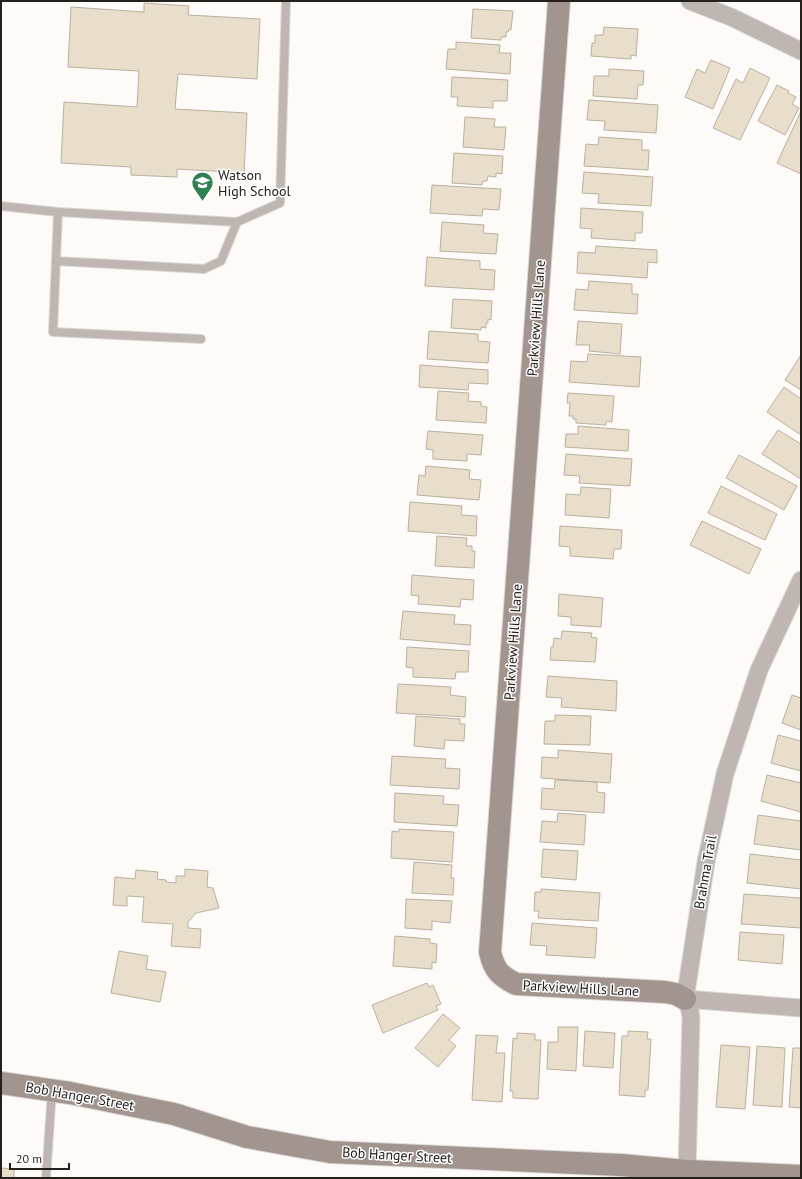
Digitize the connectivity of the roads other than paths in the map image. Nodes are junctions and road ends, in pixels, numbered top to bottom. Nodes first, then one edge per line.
1 (286, 1) edge
2 (559, 1) edge
3 (690, 1) edge
4 (801, 51) edge
5 (1, 206) edge
6 (58, 212) junction
7 (237, 222) junction
8 (56, 261) junction
9 (201, 338) dead end
10 (801, 580) edge
11 (685, 999) junction
12 (801, 1008) edge
13 (1, 1083) edge
14 (52, 1091) junction
15 (687, 1174) edge
16 (801, 1176) edge
17 (46, 1178) edge

1 - 7 lane
2 - 11 street, Parkview Hills Lane
3 - 4 street
5 - 6 lane
6 - 7 lane
6 - 8 lane
7 - 8 lane
8 - 9 lane
10 - 11 street, Brahma Trail
11 - 12 street, Parkview Hills Lane
11 - 15 street, Brahma Trail
13 - 14 street, Bob Hanger Street
14 - 15 street, Bob Hanger Street
14 - 17 lane
15 - 16 street, Bob Hanger Street

